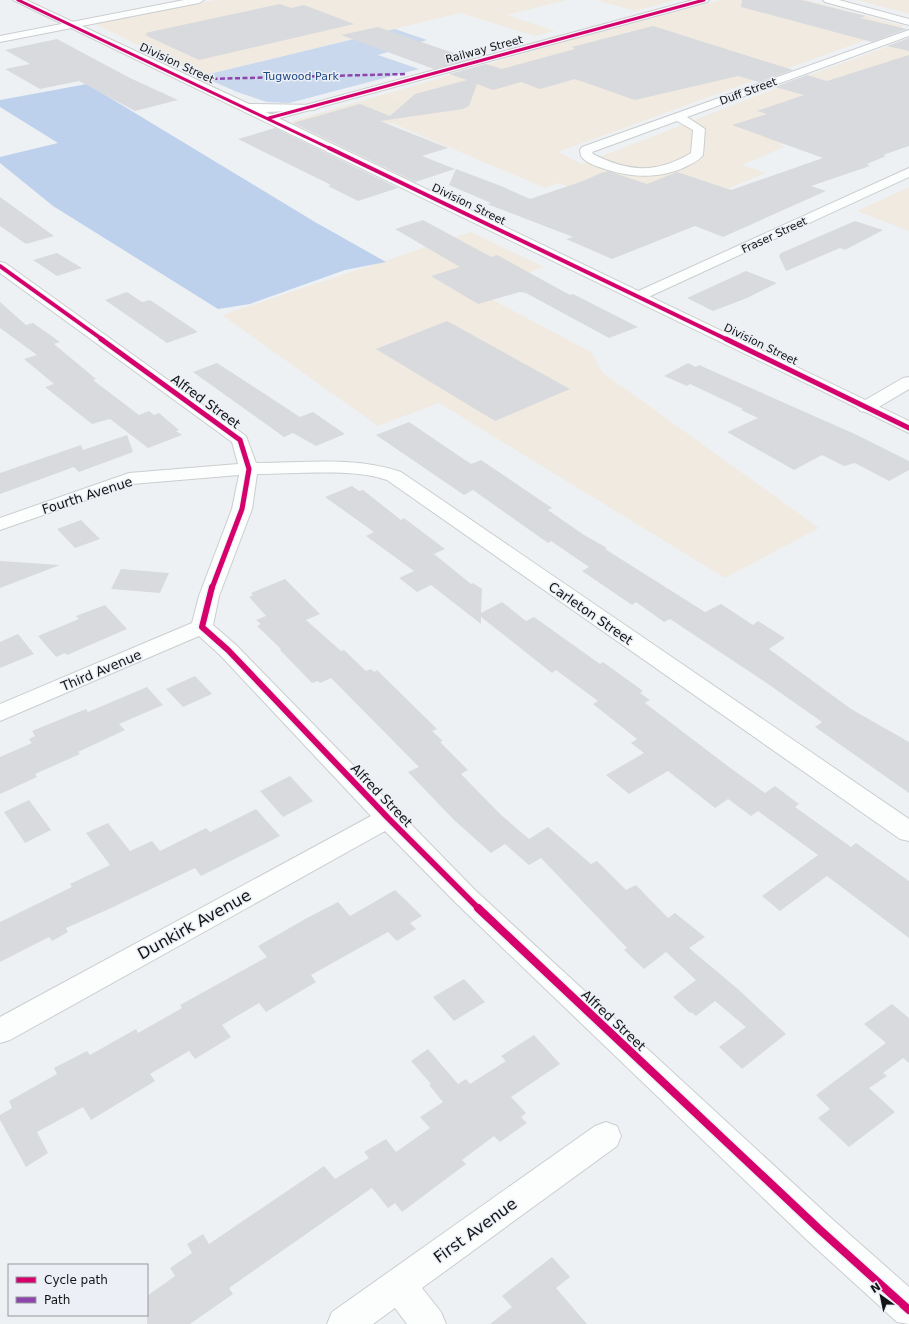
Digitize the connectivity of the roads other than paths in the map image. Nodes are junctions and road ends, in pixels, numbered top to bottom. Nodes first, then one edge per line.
1 (18, 0) edge
2 (199, 0) edge
3 (704, 0) edge
4 (828, 0) edge
5 (909, 22) edge
6 (72, 25) junction
7 (909, 33) edge
8 (0, 39) edge
9 (241, 105) junction
10 (314, 107) junction
11 (678, 117) junction
12 (269, 118) junction
13 (909, 172) edge
14 (5, 275) edge
15 (639, 296) junction
16 (909, 382) edge
17 (866, 407) junction
18 (909, 428) edge
19 (248, 469) junction
20 (0, 524) edge
21 (202, 627) junction
22 (0, 714) edge
23 (388, 818) junction
24 (909, 832) edge
25 (0, 1031) edge
26 (606, 1136) dead end
27 (398, 1285) junction
28 (909, 1310) edge
29 (344, 1324) edge
30 (429, 1324) edge

1 - 6 street, Division Street
2 - 6 street
3 - 10 street, Railway Street
4 - 5 street
6 - 8 street
6 - 9 street, Division Street
7 - 11 street, Duff Street
9 - 10 street
9 - 12 street, Division Street
10 - 12 street, Railway Street
11 - 11 street, Duff Street
12 - 15 street, Division Street
13 - 15 street, Fraser Street
14 - 19 street, Alfred Street
15 - 17 street, Division Street
16 - 17 street
17 - 18 street, Division Street
19 - 20 street, Fourth Avenue
19 - 21 street, Alfred Street
19 - 24 street, Carleton Street
21 - 22 street, Third Avenue
21 - 23 street, Alfred Street
23 - 25 street, Dunkirk Avenue
23 - 28 street, Alfred Street
26 - 27 street, First Avenue
27 - 29 street, First Avenue
27 - 30 street

